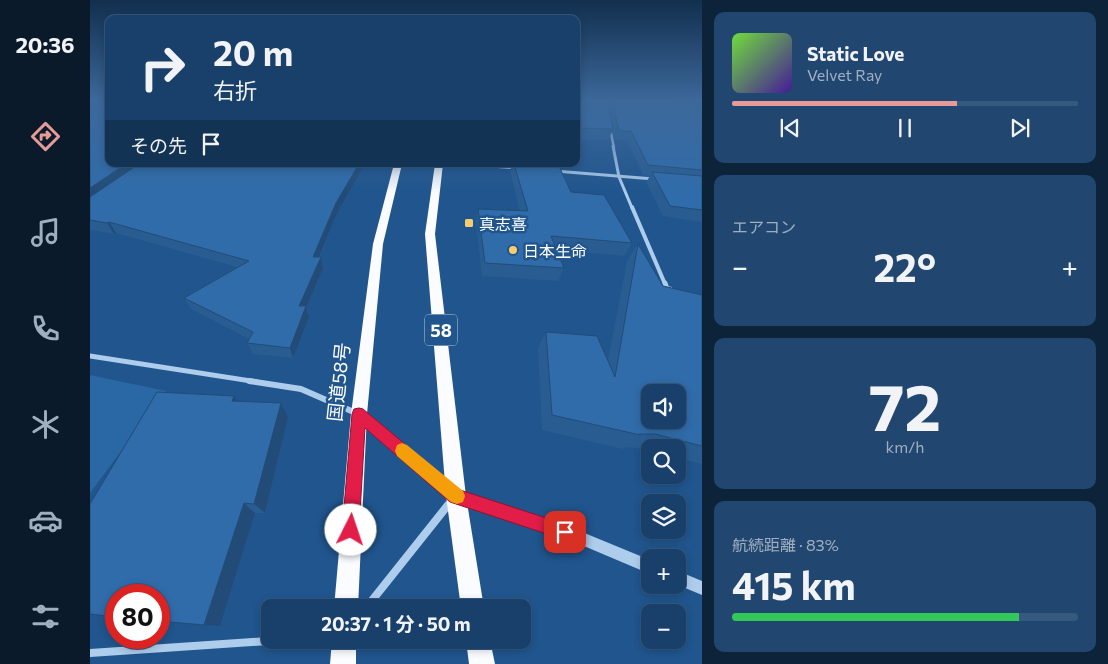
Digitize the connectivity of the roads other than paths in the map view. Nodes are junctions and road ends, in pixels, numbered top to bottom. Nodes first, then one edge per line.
1 (610, 131) edge
2 (397, 167) edge
3 (439, 167) edge
4 (502, 167) edge
5 (525, 169) edge
6 (553, 171) edge
7 (618, 177) junction
8 (656, 179) edge
9 (676, 291) edge
10 (90, 356) edge
11 (359, 414) junction
12 (456, 496) junction
13 (641, 563) edge
14 (686, 581) edge
15 (702, 588) edge
16 (347, 599) edge
17 (373, 599) edge
18 (472, 599) edge
19 (261, 641) edge
20 (344, 649) edge
21 (480, 649) edge
22 (90, 653) edge
23 (343, 664) edge
24 (482, 664) edge

1 - 7 street
2 - 11 highway, 国道58号
3 - 12 highway, 58
4 - 5 street
6 - 7 street
7 - 8 street
7 - 9 street
10 - 11 street
11 - 12 street
11 - 16 highway, 国道58号
12 - 13 street
12 - 17 street
12 - 18 highway, 58
14 - 15 street
19 - 22 street
20 - 23 highway
21 - 24 highway

